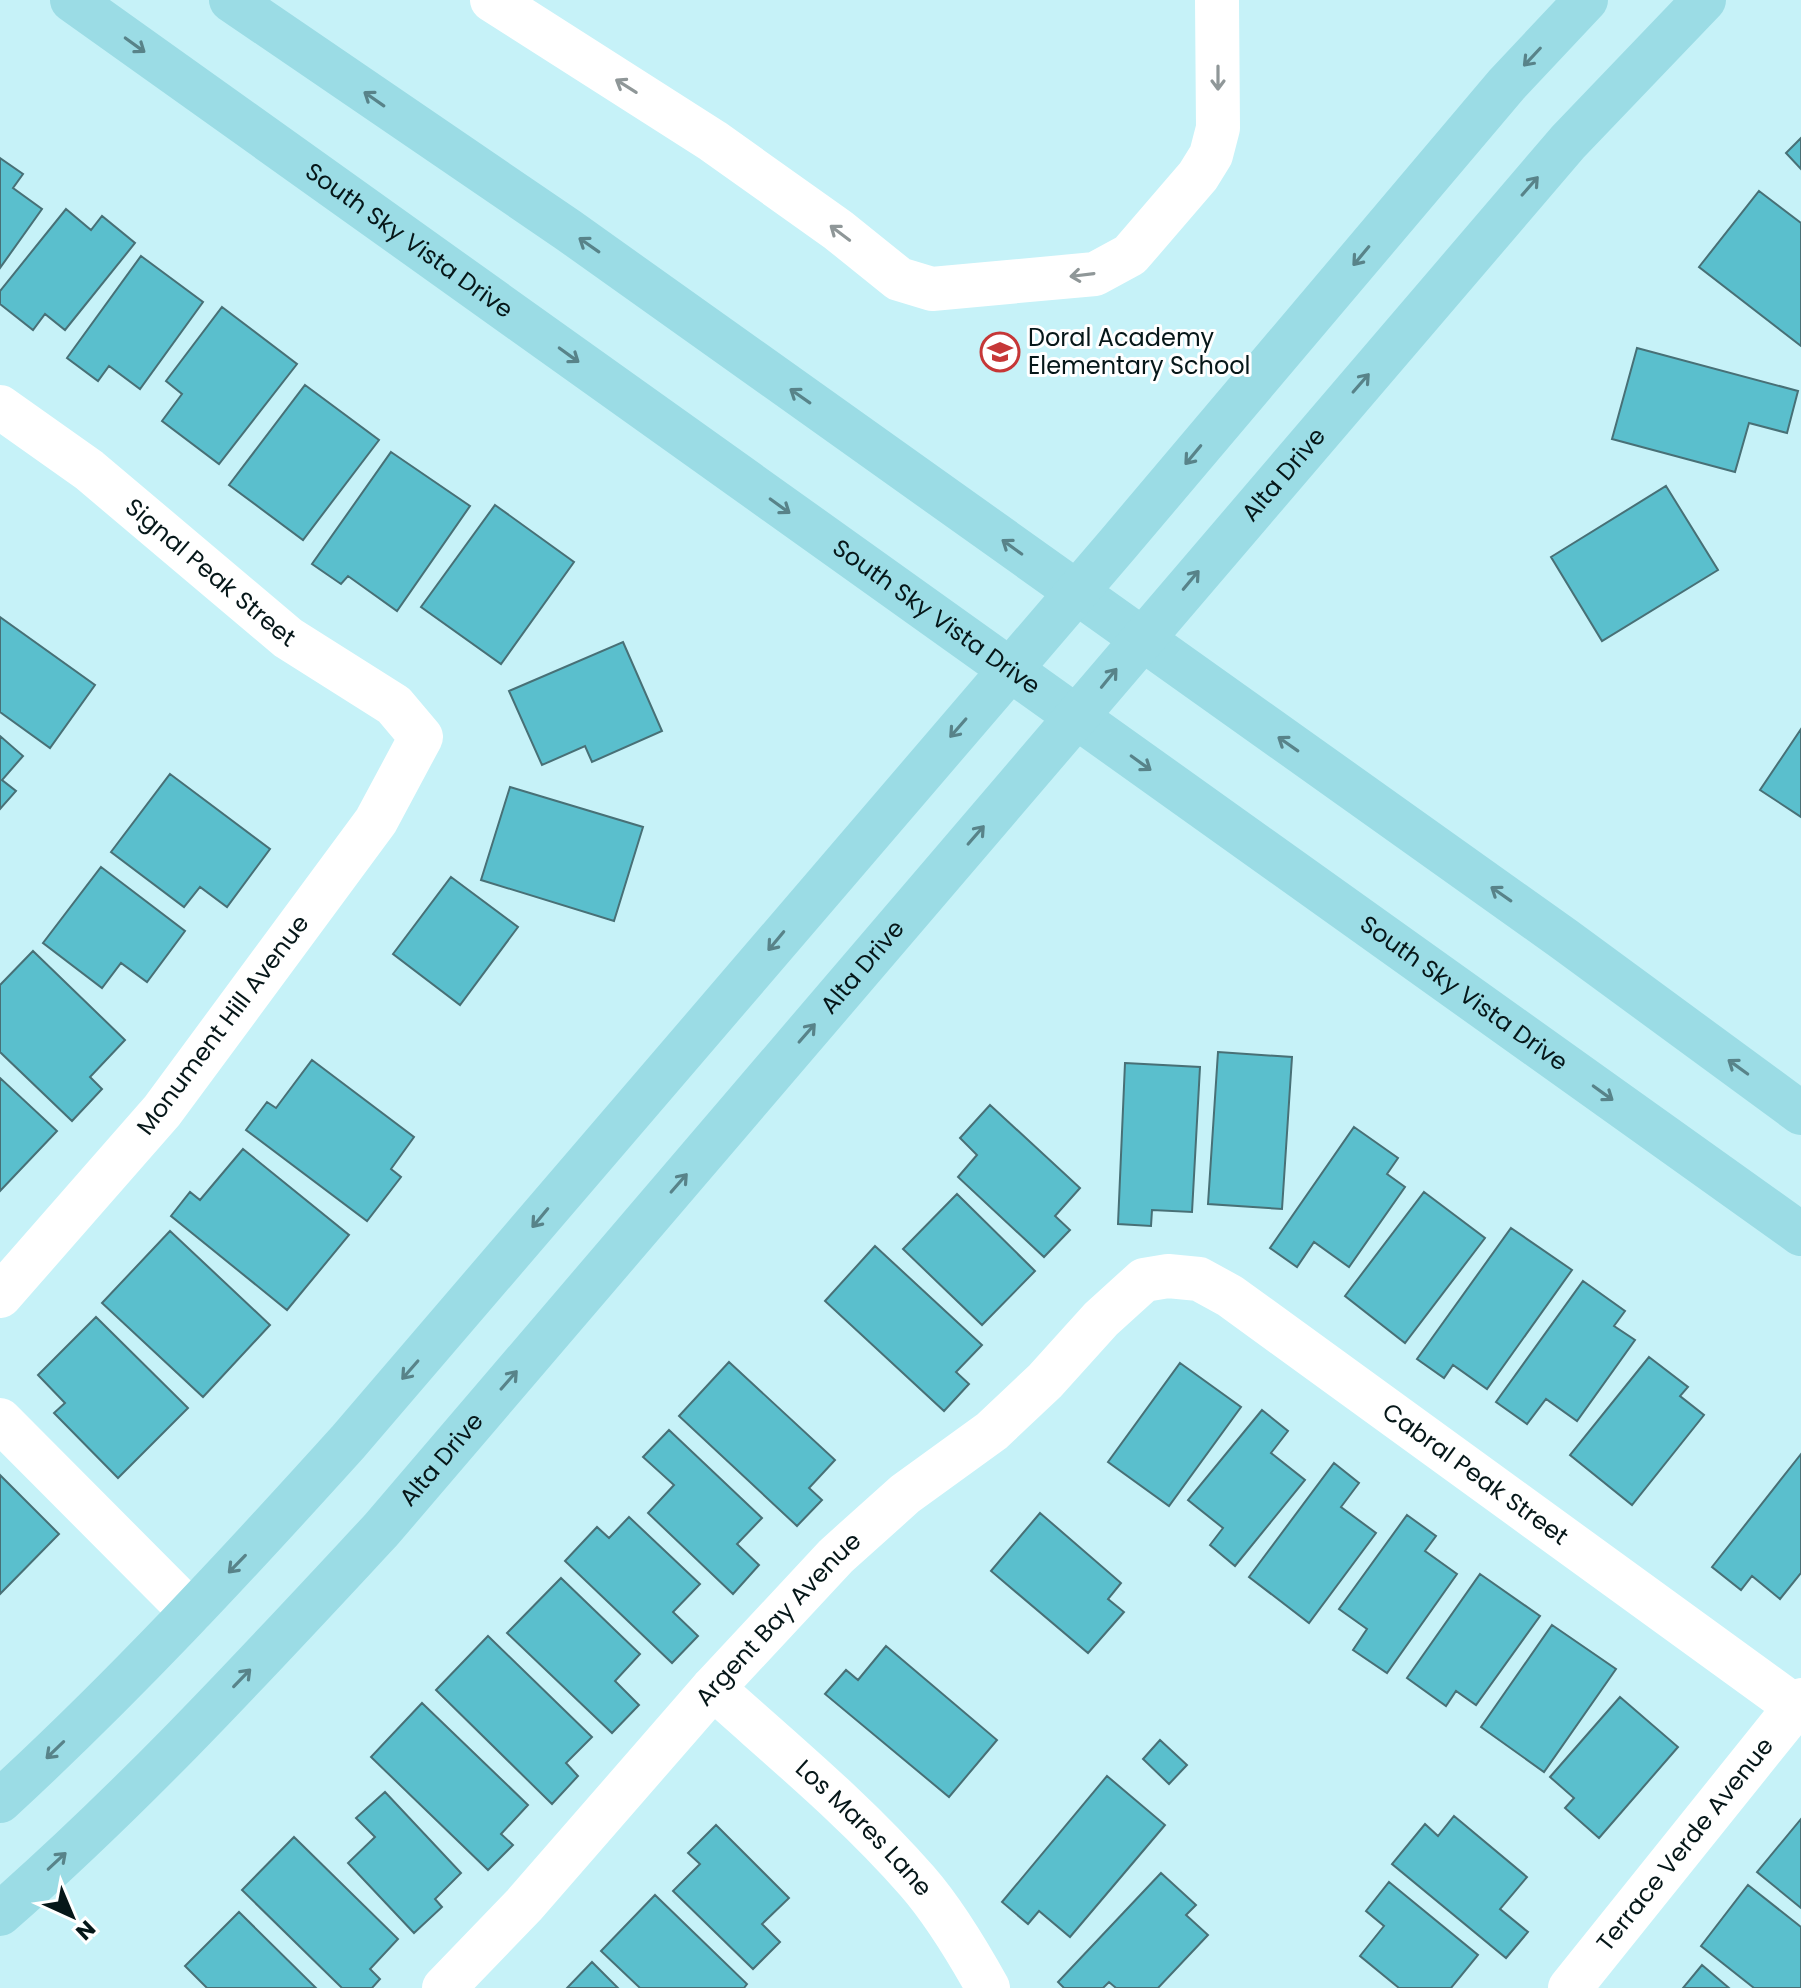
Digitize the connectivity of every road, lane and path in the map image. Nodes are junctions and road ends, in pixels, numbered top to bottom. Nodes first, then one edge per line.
1 (72, 0) edge
2 (231, 0) edge
3 (492, 0) edge
4 (1217, 0) edge
5 (1586, 0) edge
6 (1704, 0) edge
7 (6, 425) edge
8 (1075, 593) junction
9 (1141, 640) junction
10 (1009, 668) junction
11 (1078, 717) junction
12 (421, 737) joint
13 (1801, 1113) edge
14 (1801, 1234) edge
15 (1144, 1280) joint
16 (0, 1296) edge
17 (0, 1420) edge
18 (191, 1612) junction
19 (713, 1688) junction
20 (1798, 1703) edge
21 (0, 1801) edge
22 (0, 1914) edge
23 (444, 1988) edge
24 (988, 1988) edge
25 (1570, 1988) edge

1 -> 10 main road, South Sky Vista Drive
8 -> 2 main road
4 -> 3 street
5 -> 8 main road
9 -> 6 main road, Alta Drive
7 - 12 street, Signal Peak Street
8 - 9 main road
8 - 10 main road
11 -> 9 main road, Alta Drive
13 -> 9 main road
10 - 11 main road, South Sky Vista Drive
10 -> 18 main road
11 -> 14 main road, South Sky Vista Drive
22 -> 11 main road, Alta Drive
12 - 16 street, Monument Hill Avenue
15 - 19 street, Argent Bay Avenue
15 - 20 street, Cabral Peak Street
17 - 18 street
18 -> 21 main road
19 - 23 street, Argent Bay Avenue
19 - 24 street, Los Mares Lane
20 - 25 street, Terrace Verde Avenue

